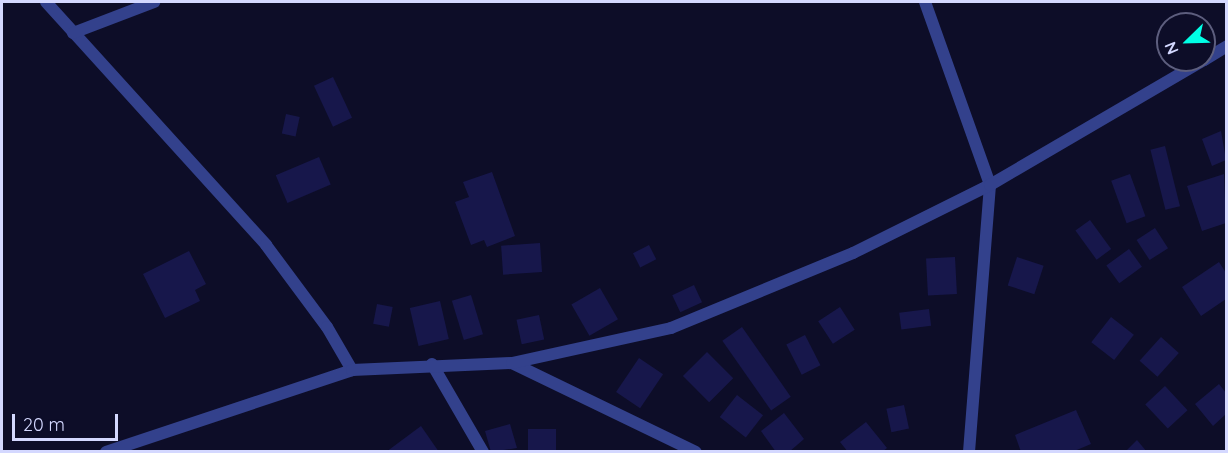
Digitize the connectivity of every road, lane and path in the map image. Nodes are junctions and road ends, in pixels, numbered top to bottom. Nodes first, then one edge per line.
1 (46, 2) edge
2 (154, 2) edge
3 (925, 2) edge
4 (74, 33) junction
5 (1183, 72) edge
6 (990, 185) junction
7 (512, 363) junction
8 (432, 364) junction
9 (352, 370) junction
10 (106, 452) edge
11 (483, 452) edge
12 (696, 452) edge
13 (969, 452) edge

1 - 4 street
2 - 4 street
3 - 6 street
4 - 9 street
5 - 6 street
6 - 7 street
6 - 13 street
7 - 8 street
7 - 12 street
8 - 9 street
8 - 11 street
9 - 10 street

